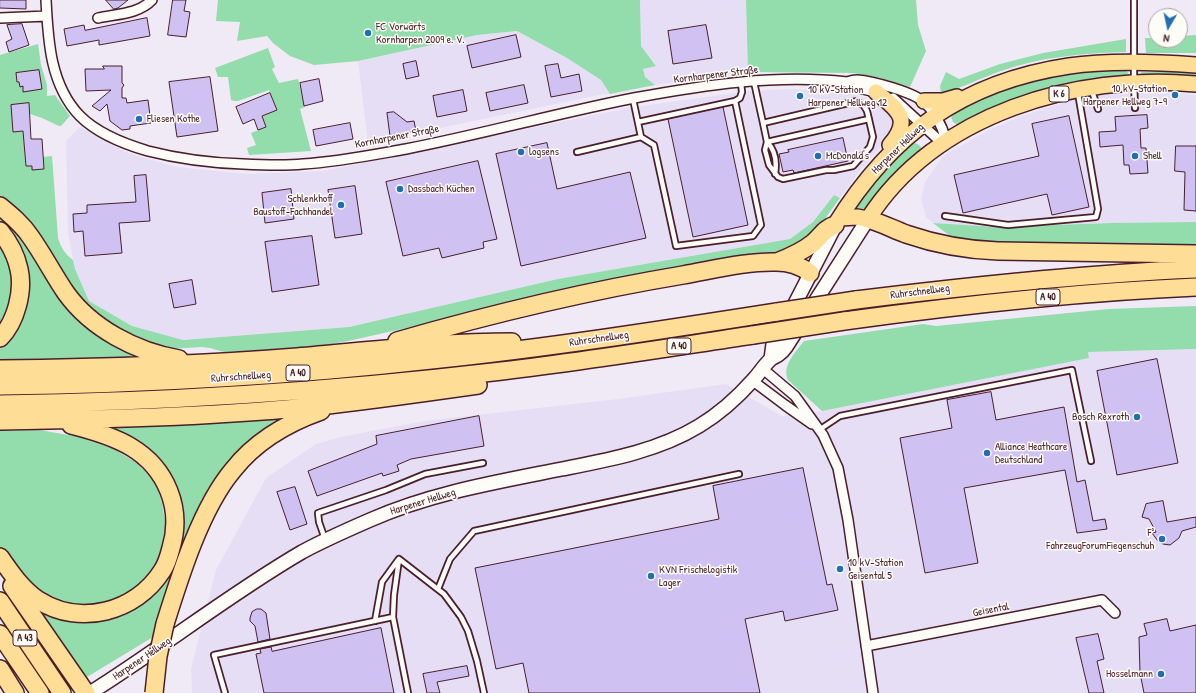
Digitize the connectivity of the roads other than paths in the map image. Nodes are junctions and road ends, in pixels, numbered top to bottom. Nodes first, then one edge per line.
1 (46, 0) edge
2 (152, 0) edge
3 (1134, 0) edge
4 (47, 16) junction
5 (0, 18) edge
6 (98, 18) dead end
7 (1134, 62) junction
8 (1196, 65) edge
9 (754, 82) junction
10 (847, 82) junction
11 (1134, 82) junction
12 (741, 83) junction
13 (1196, 84) edge
14 (1084, 89) junction
15 (876, 92) junction
16 (968, 97) junction
17 (633, 99) junction
18 (735, 101) junction
19 (924, 101) junction
20 (1136, 108) dead end
21 (1098, 109) dead end
22 (935, 115) junction
23 (869, 119) junction
24 (638, 122) junction
25 (763, 123) junction
26 (923, 124) junction
27 (641, 137) junction
28 (767, 142) junction
29 (944, 142) junction
30 (577, 152) dead end
31 (877, 166) junction
32 (775, 174) junction
33 (0, 206) edge
34 (945, 216) dead end
35 (868, 219) junction
36 (837, 222) junction
37 (0, 230) edge
38 (1196, 254) edge
39 (777, 262) junction
40 (1196, 269) edge
41 (810, 273) junction
42 (1196, 287) edge
43 (817, 297) junction
44 (0, 338) edge
45 (594, 340) junction
46 (350, 352) junction
47 (208, 363) junction
48 (767, 364) junction
49 (543, 366) junction
50 (0, 369) edge
51 (753, 381) junction
52 (0, 386) edge
53 (362, 401) junction
54 (0, 404) edge
55 (26, 420) junction
56 (0, 421) edge
57 (818, 428) junction
58 (1091, 461) dead end
59 (483, 463) dead end
60 (738, 474) dead end
61 (326, 540) junction
62 (0, 557) edge
63 (399, 559) junction
64 (0, 570) edge
65 (438, 589) junction
66 (0, 601) edge
67 (1115, 613) dead end
68 (393, 617) junction
69 (375, 621) junction
70 (0, 634) edge
71 (866, 646) junction
72 (0, 669) edge
73 (0, 681) edge
74 (38, 689) edge
75 (14, 693) edge
76 (62, 693) edge
77 (86, 693) edge
78 (90, 693) edge
79 (154, 693) edge
80 (225, 693) edge
81 (408, 693) edge
82 (484, 693) edge
83 (873, 693) edge

1 - 4 street, Kornharpener Straße
2 - 6 street
3 - 7 lane
4 - 5 street
4 - 17 street, Kornharpener Straße
7 - 8 main road, Harpener Hellweg / K 6
7 - 11 lane
7 - 16 main road, Harpener Hellweg / K 6
9 - 10 street, Kornharpener Straße
9 - 12 street, Kornharpener Straße
9 - 25 lane
10 - 15 street, Kornharpener Straße
10 - 19 street, Kornharpener Straße
11 - 13 main road, Harpener Hellweg / K 6
11 - 14 main road, Harpener Hellweg / K 6
11 - 20 lane
12 - 17 street, Kornharpener Straße
12 - 18 lane
14 - 21 lane
14 - 29 main road, Harpener Hellweg / K 6
14 - 34 lane
15 - 26 street, Kornharpener Straße
15 - 31 main road
16 - 19 main road
16 - 22 main road, Harpener Hellweg / K 6
17 - 24 lane
18 - 24 lane
18 - 27 lane
19 - 22 street, Kornharpener Straße
22 - 26 main road, Harpener Hellweg / K 6
22 - 29 street, Kornharpener Straße
23 - 25 lane
23 - 28 lane
23 - 32 lane
24 - 27 lane
25 - 28 lane
26 - 29 street, Kornharpener Straße
26 - 31 main road, Harpener Hellweg / K 6
27 - 30 lane
28 - 32 lane
28 - 32 lane
29 - 35 main road, Harpener Hellweg / K 6
31 - 36 main road, Harpener Hellweg / K 6
33 - 47 highway
35 - 36 main road
35 - 38 highway
35 - 43 main road, Harpener Hellweg / K 6
36 - 39 highway
36 - 41 main road, Harpener Hellweg / K 6
37 - 44 highway
39 - 41 highway
39 - 46 highway
40 - 45 highway, Ruhrschnellweg / A 40, bridge
41 - 43 main road
41 - 48 main road, Harpener Hellweg / K 6
42 - 49 highway, Ruhrschnellweg / A 40, bridge
43 - 48 main road, Harpener Hellweg / K 6
45 - 46 highway
45 - 52 highway, Ruhrschnellweg / A 40
46 - 47 highway
47 - 50 highway
48 - 51 main road, Harpener Hellweg / K 6
48 - 57 street
49 - 53 highway
49 - 54 highway, Ruhrschnellweg / A 40
51 - 57 street
51 - 61 main road, Harpener Hellweg / K 6
53 - 55 highway
53 - 79 highway, bridge
55 - 56 highway
55 - 62 highway
57 - 58 lane
57 - 71 street
59 - 61 lane
60 - 65 lane
61 - 78 main road, Harpener Hellweg / K 6
63 - 65 lane
63 - 68 lane
63 - 69 lane
64 - 77 highway
65 - 82 lane
66 - 76 highway, A 43
67 - 71 street, Geisental
68 - 69 lane
68 - 81 lane
69 - 80 lane
70 - 74 highway, A 43
71 - 83 street
72 - 75 highway
73 - 75 highway

